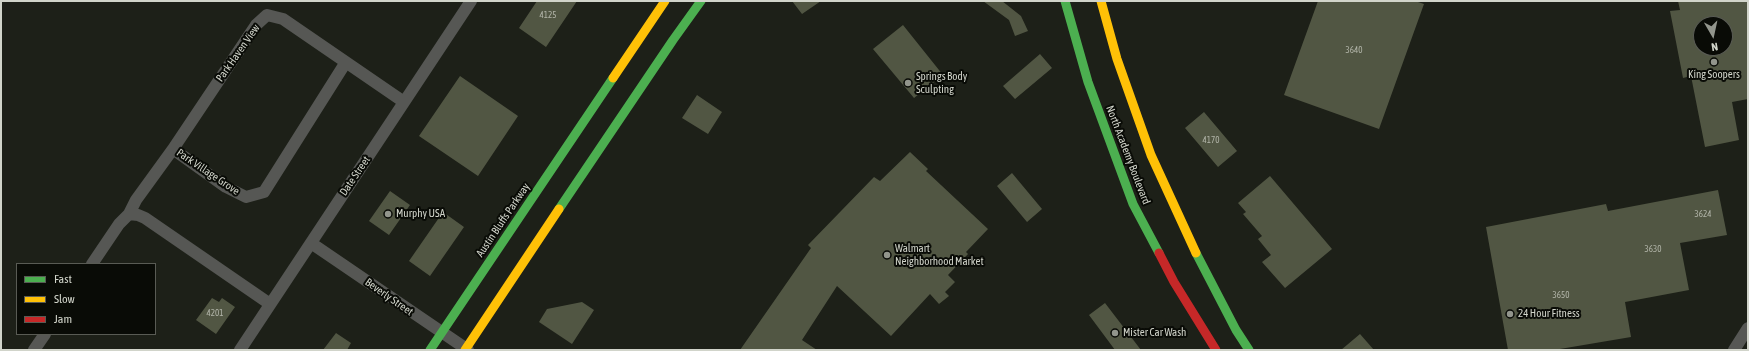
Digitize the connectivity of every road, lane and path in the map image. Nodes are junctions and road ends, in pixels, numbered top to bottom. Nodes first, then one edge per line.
1 (471, 1) edge
2 (665, 1) edge
3 (701, 1) edge
4 (1065, 1) edge
5 (1101, 1) edge
6 (346, 62) junction
7 (404, 102) junction
8 (597, 103) junction
9 (598, 118) dead end
10 (600, 131) dead end
11 (605, 142) junction
12 (173, 149) junction
13 (130, 214) junction
14 (311, 243) junction
15 (93, 263) edge
16 (270, 304) junction
17 (1748, 328) edge
18 (441, 332) junction
19 (44, 335) edge
20 (34, 350) edge
21 (240, 350) edge
22 (430, 350) edge
23 (466, 350) edge
24 (1216, 350) edge
25 (1249, 350) edge
26 (1734, 350) edge

1 - 7 street, Date Street
2 - 8 main road, Austin Bluffs Parkway
3 - 11 main road
4 - 24 main road, North Academy Boulevard
5 - 25 main road, North Academy Boulevard
6 - 7 street, Park Haven View
6 - 12 street, Park Haven View
6 - 12 street, Park Village Grove
7 - 14 street, Date Street
8 - 9 main road
8 - 18 main road, Austin Bluffs Parkway
10 - 11 main road
11 - 23 main road
12 - 13 street, Park Village Grove
13 - 15 street, Park Village Grove
13 - 16 street
14 - 16 street, Date Street
14 - 18 street, Beverly Street
16 - 21 street, Date Street
17 - 26 street
18 - 22 main road, Austin Bluffs Parkway
18 - 23 street, Beverly Street
19 - 20 street

